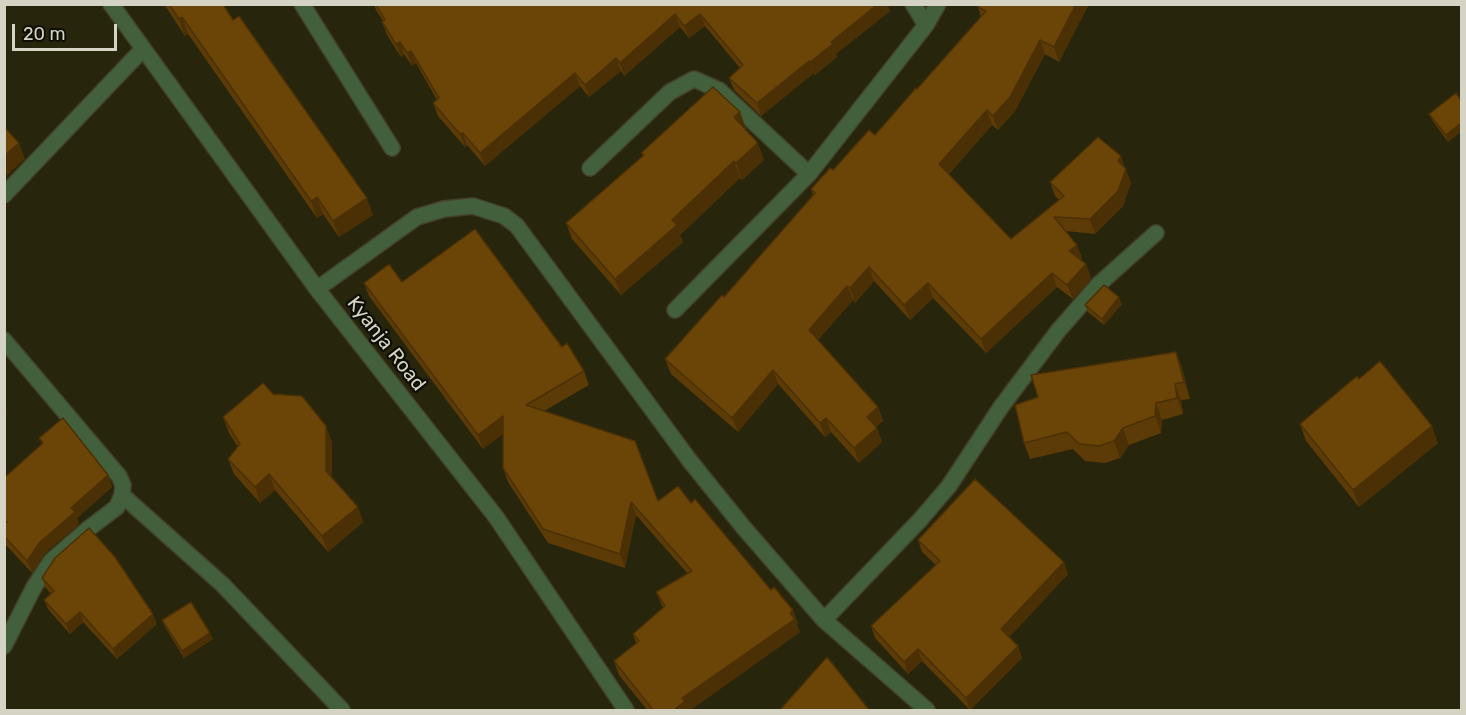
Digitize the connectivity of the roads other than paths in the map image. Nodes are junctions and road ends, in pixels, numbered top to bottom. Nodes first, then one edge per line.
1 (111, 4) edge
2 (302, 4) edge
3 (913, 4) edge
4 (938, 4) edge
5 (926, 25) junction
6 (143, 49) junction
7 (392, 148) dead end
8 (590, 168) dead end
9 (808, 174) junction
10 (4, 195) edge
11 (1156, 233) dead end
12 (316, 289) junction
13 (675, 310) dead end
14 (4, 340) edge
15 (122, 495) junction
16 (824, 620) junction
17 (4, 646) edge
18 (342, 711) edge
19 (626, 711) edge
20 (927, 711) edge

1 - 6 street, Kyanja Road
2 - 7 street
3 - 5 street
4 - 5 street
5 - 9 street
6 - 10 street
6 - 12 street, Kyanja Road
8 - 9 street
9 - 13 street
11 - 16 street
12 - 16 street
12 - 19 street, Kyanja Road
14 - 15 street
15 - 17 street
15 - 18 street
16 - 20 street

